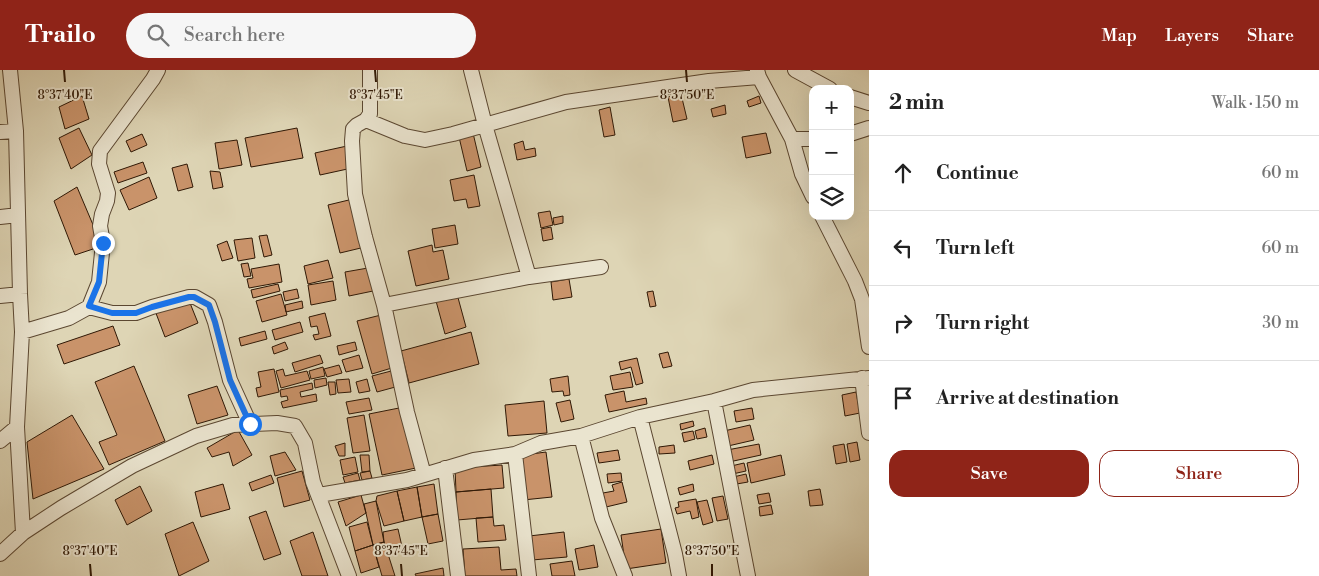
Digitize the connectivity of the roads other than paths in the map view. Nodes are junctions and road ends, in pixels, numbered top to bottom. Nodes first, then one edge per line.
1 (10, 70) edge
2 (158, 70) edge
3 (370, 70) edge
4 (471, 70) edge
5 (795, 70) edge
6 (758, 74) edge
7 (823, 85) edge
8 (854, 98) edge
9 (869, 103) edge
10 (366, 120) junction
11 (485, 125) junction
12 (869, 128) edge
13 (16, 131) junction
14 (0, 132) edge
15 (854, 133) edge
16 (792, 139) junction
17 (809, 139) edge
18 (809, 189) edge
19 (18, 214) junction
20 (0, 217) edge
21 (824, 220) edge
22 (601, 267) dead end
23 (529, 277) junction
24 (20, 294) junction
25 (0, 296) edge
26 (384, 305) junction
27 (89, 306) junction
28 (22, 332) junction
29 (869, 347) edge
30 (866, 378) edge
31 (714, 401) junction
32 (640, 417) junction
33 (250, 424) junction
34 (17, 427) junction
35 (869, 433) edge
36 (580, 436) junction
37 (0, 442) edge
38 (515, 454) junction
39 (444, 468) junction
40 (424, 475) junction
41 (319, 495) junction
42 (23, 533) junction
43 (0, 554) edge
44 (349, 576) edge
45 (458, 576) edge
46 (529, 576) edge
47 (625, 576) edge
48 (679, 576) edge
49 (748, 576) edge

1 - 13 street
2 - 27 street
3 - 10 street
4 - 11 street
5 - 7 street
6 - 11 street
6 - 16 street
8 - 9 street
10 - 11 street
10 - 26 street
11 - 23 street
12 - 15 street
13 - 14 street
13 - 19 street
16 - 17 street
16 - 18 street
19 - 20 street
19 - 24 street
21 - 29 street
22 - 23 street
23 - 26 street
24 - 25 street
24 - 28 street
26 - 40 street
27 - 28 street
27 - 33 street
28 - 34 street
30 - 31 street
30 - 35 street
31 - 32 street
31 - 49 street
32 - 36 street
32 - 48 street
33 - 41 street
33 - 42 street
34 - 37 street
34 - 42 street
36 - 38 street
36 - 47 street
38 - 39 street
38 - 46 street
39 - 40 street
39 - 45 street
40 - 41 street
41 - 44 street
42 - 43 street

